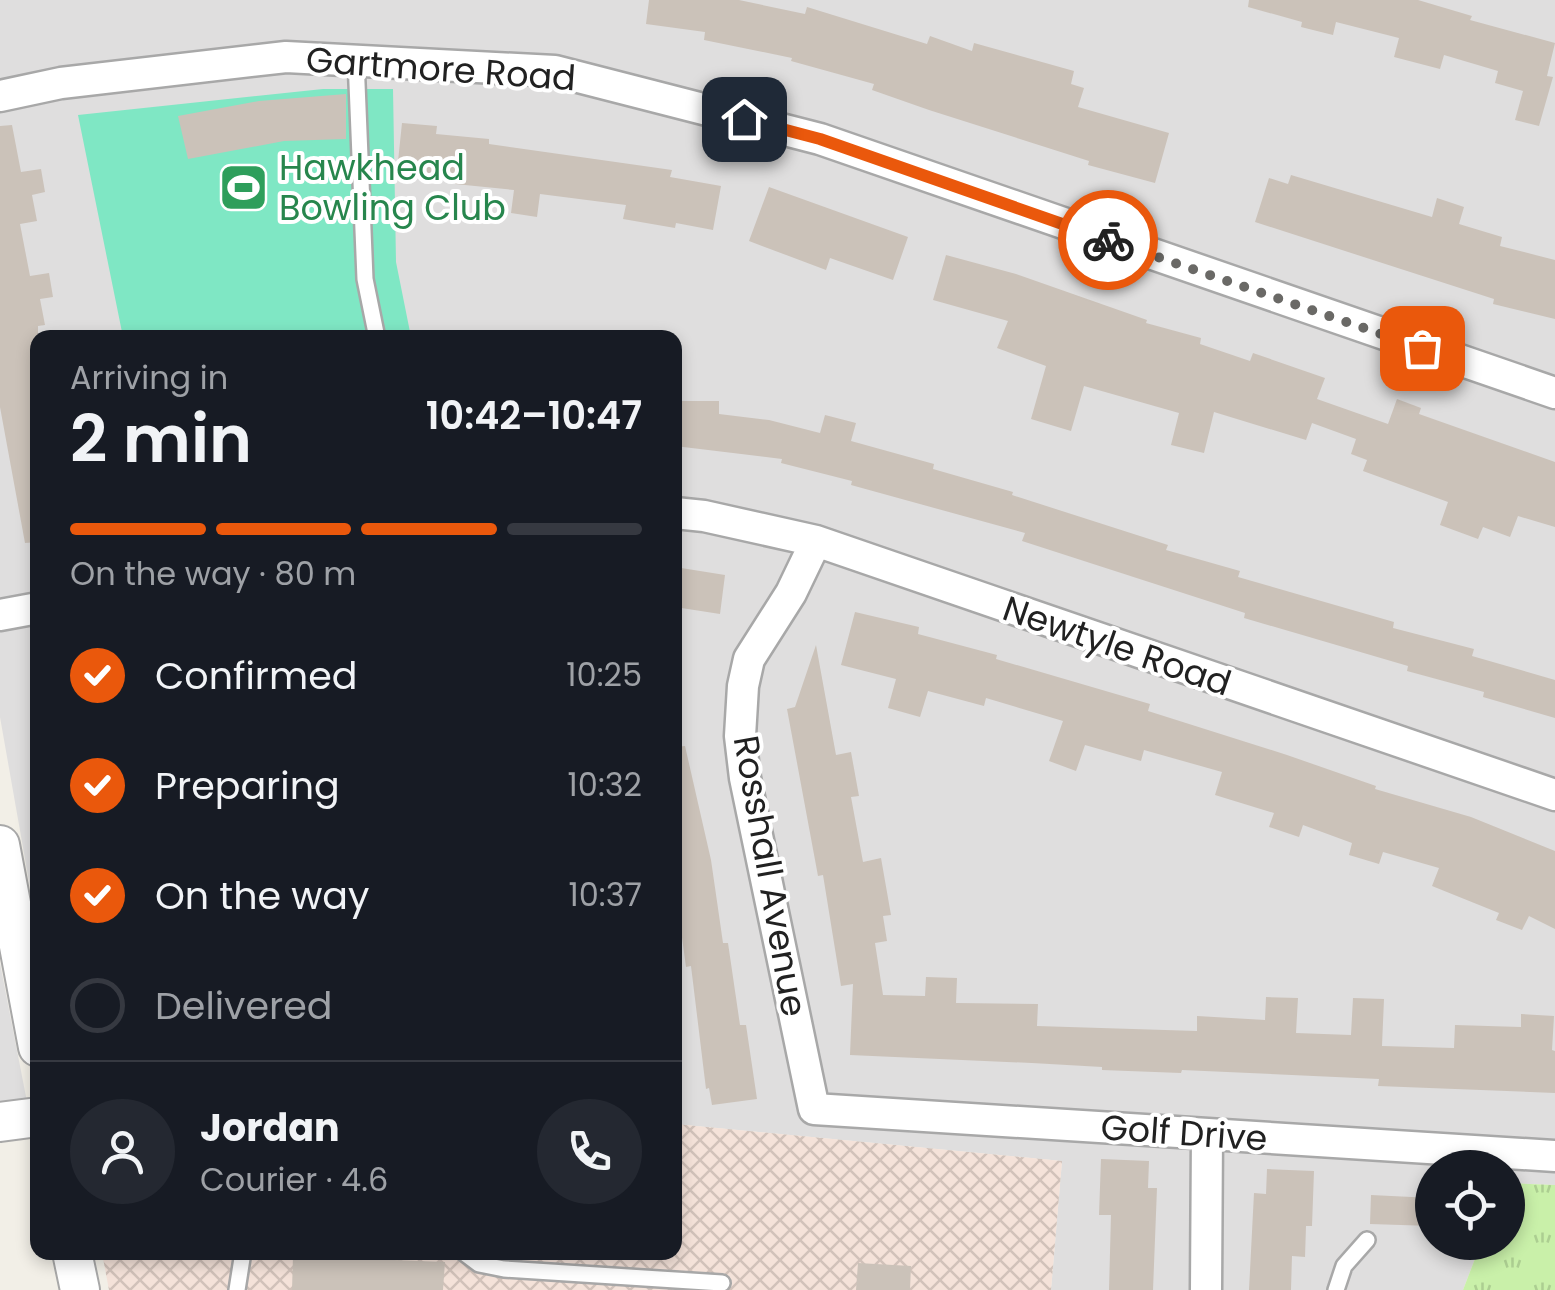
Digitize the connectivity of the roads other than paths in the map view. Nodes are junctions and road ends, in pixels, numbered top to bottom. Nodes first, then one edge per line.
1 (356, 60) junction
2 (0, 96) edge
3 (375, 330) edge
4 (1555, 394) edge
5 (682, 514) edge
6 (816, 541) junction
7 (30, 609) edge
8 (0, 615) edge
9 (1555, 795) edge
10 (0, 845) edge
11 (30, 1004) edge
12 (814, 1109) joint
13 (30, 1118) edge
14 (0, 1122) edge
15 (1207, 1134) junction
16 (1555, 1156) edge
17 (1367, 1240) dead end
18 (74, 1260) edge
19 (242, 1260) edge
20 (473, 1260) edge
21 (722, 1283) dead end
22 (80, 1290) edge
23 (237, 1290) edge
24 (1206, 1290) edge
25 (1336, 1290) edge

1 - 2 street, Gartmore Road
1 - 3 lane
1 - 4 street, Gartmore Road
5 - 6 street, Newtyle Road
6 - 9 street, Newtyle Road
6 - 12 street, Rosshall Avenue
7 - 8 street
10 - 11 street
12 - 15 street, Golf Drive
13 - 14 street
15 - 16 street, Golf Drive
15 - 24 street
17 - 25 lane
18 - 22 street
19 - 23 lane
20 - 21 lane

